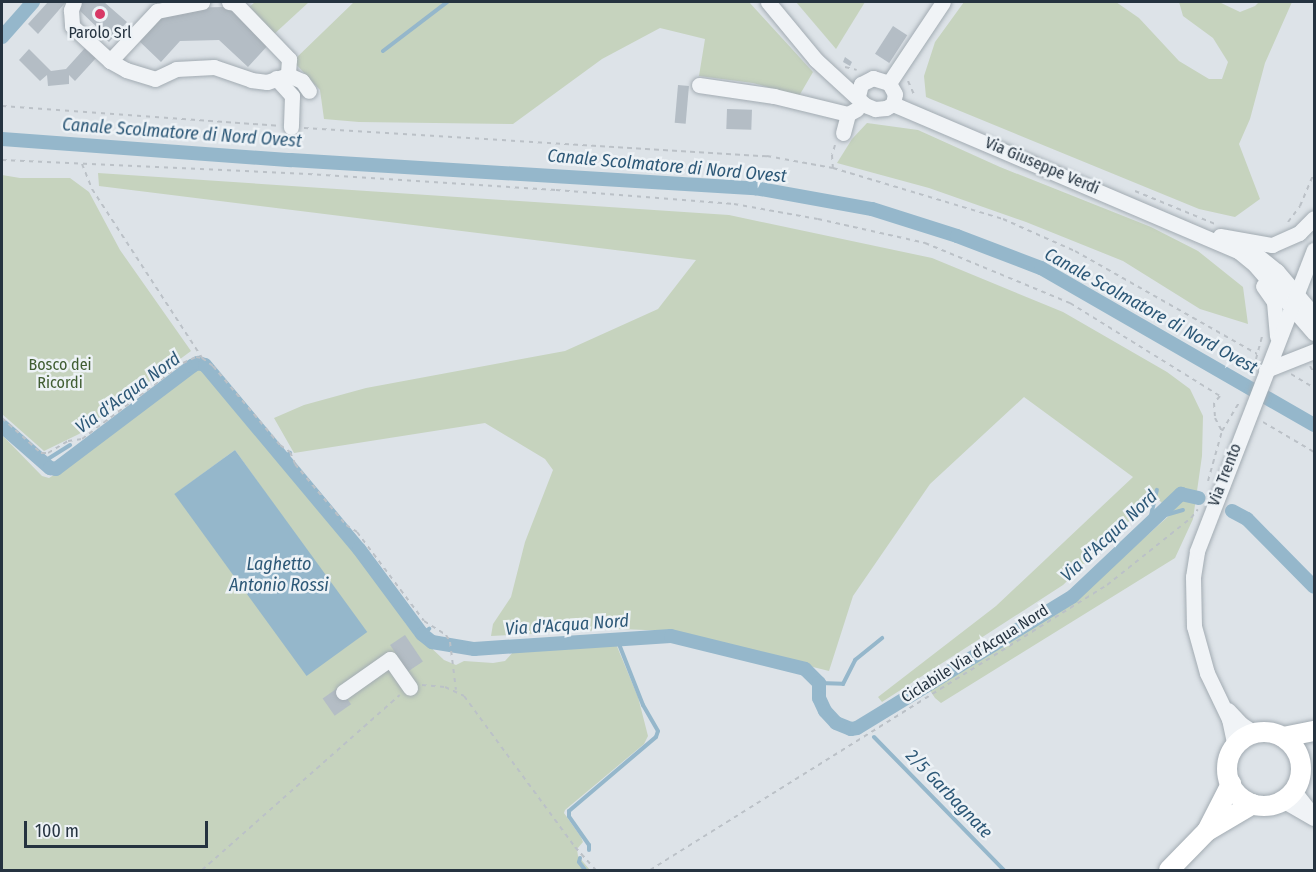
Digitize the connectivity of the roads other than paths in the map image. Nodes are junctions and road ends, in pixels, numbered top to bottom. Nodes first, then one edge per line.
1 (74, 2) edge
2 (202, 2) edge
3 (229, 2) edge
4 (768, 2) edge
5 (943, 2) edge
6 (110, 61) junction
7 (282, 77) junction
8 (889, 84) junction
9 (699, 85) dead end
10 (861, 89) junction
11 (309, 92) dead end
12 (893, 104) junction
13 (291, 127) road end
14 (1314, 218) edge
15 (1191, 228) junction
16 (1231, 238) junction
17 (1314, 250) edge
18 (1294, 301) junction
19 (1314, 315) edge
20 (1314, 333) edge
21 (1277, 344) junction
22 (1314, 351) edge
23 (1261, 366) junction
24 (410, 688) road end
25 (343, 692) dead end
26 (1224, 705) junction
27 (1314, 731) edge
28 (1256, 734) junction
29 (1283, 737) junction
30 (1314, 739) edge
31 (1235, 747) junction
32 (1300, 759) junction
33 (1231, 783) junction
34 (1289, 796) junction
35 (1253, 804) junction
36 (1314, 818) edge
37 (1207, 831) junction
38 (1169, 870) edge

1 - 6 street
2 - 6 street
3 - 7 street
4 - 10 street
5 - 8 street
6 - 7 street
7 - 11 street
7 - 13 street
8 - 10 street
8 - 12 street
9 - 10 street
10 - 12 street
12 - 15 street, Via Giuseppe Verdi
14 - 16 street, Via Giuseppe Verdi
15 - 16 street, Via Giuseppe Verdi
15 - 18 street, Via Giuseppe Verdi
15 - 21 street, Via Giuseppe Verdi
16 - 18 street, Via Giuseppe Verdi
17 - 18 street, Via Trento
18 - 19 street
18 - 20 street
18 - 21 street, Via Trento
21 - 23 street, Via Trento
22 - 23 street
23 - 26 street, Via Trento
24 - 25 street
26 - 28 street, Via Trento
26 - 31 street, Via Trento
27 - 29 main road
28 - 29 main road
28 - 31 main road
29 - 32 main road
30 - 32 main road
31 - 33 main road, Via Trento
32 - 34 main road
33 - 35 main road
33 - 37 main road, Via Trento
34 - 35 main road, Via Trento
34 - 36 street
35 - 37 main road, Via Trento
37 - 38 main road, Via Trento

